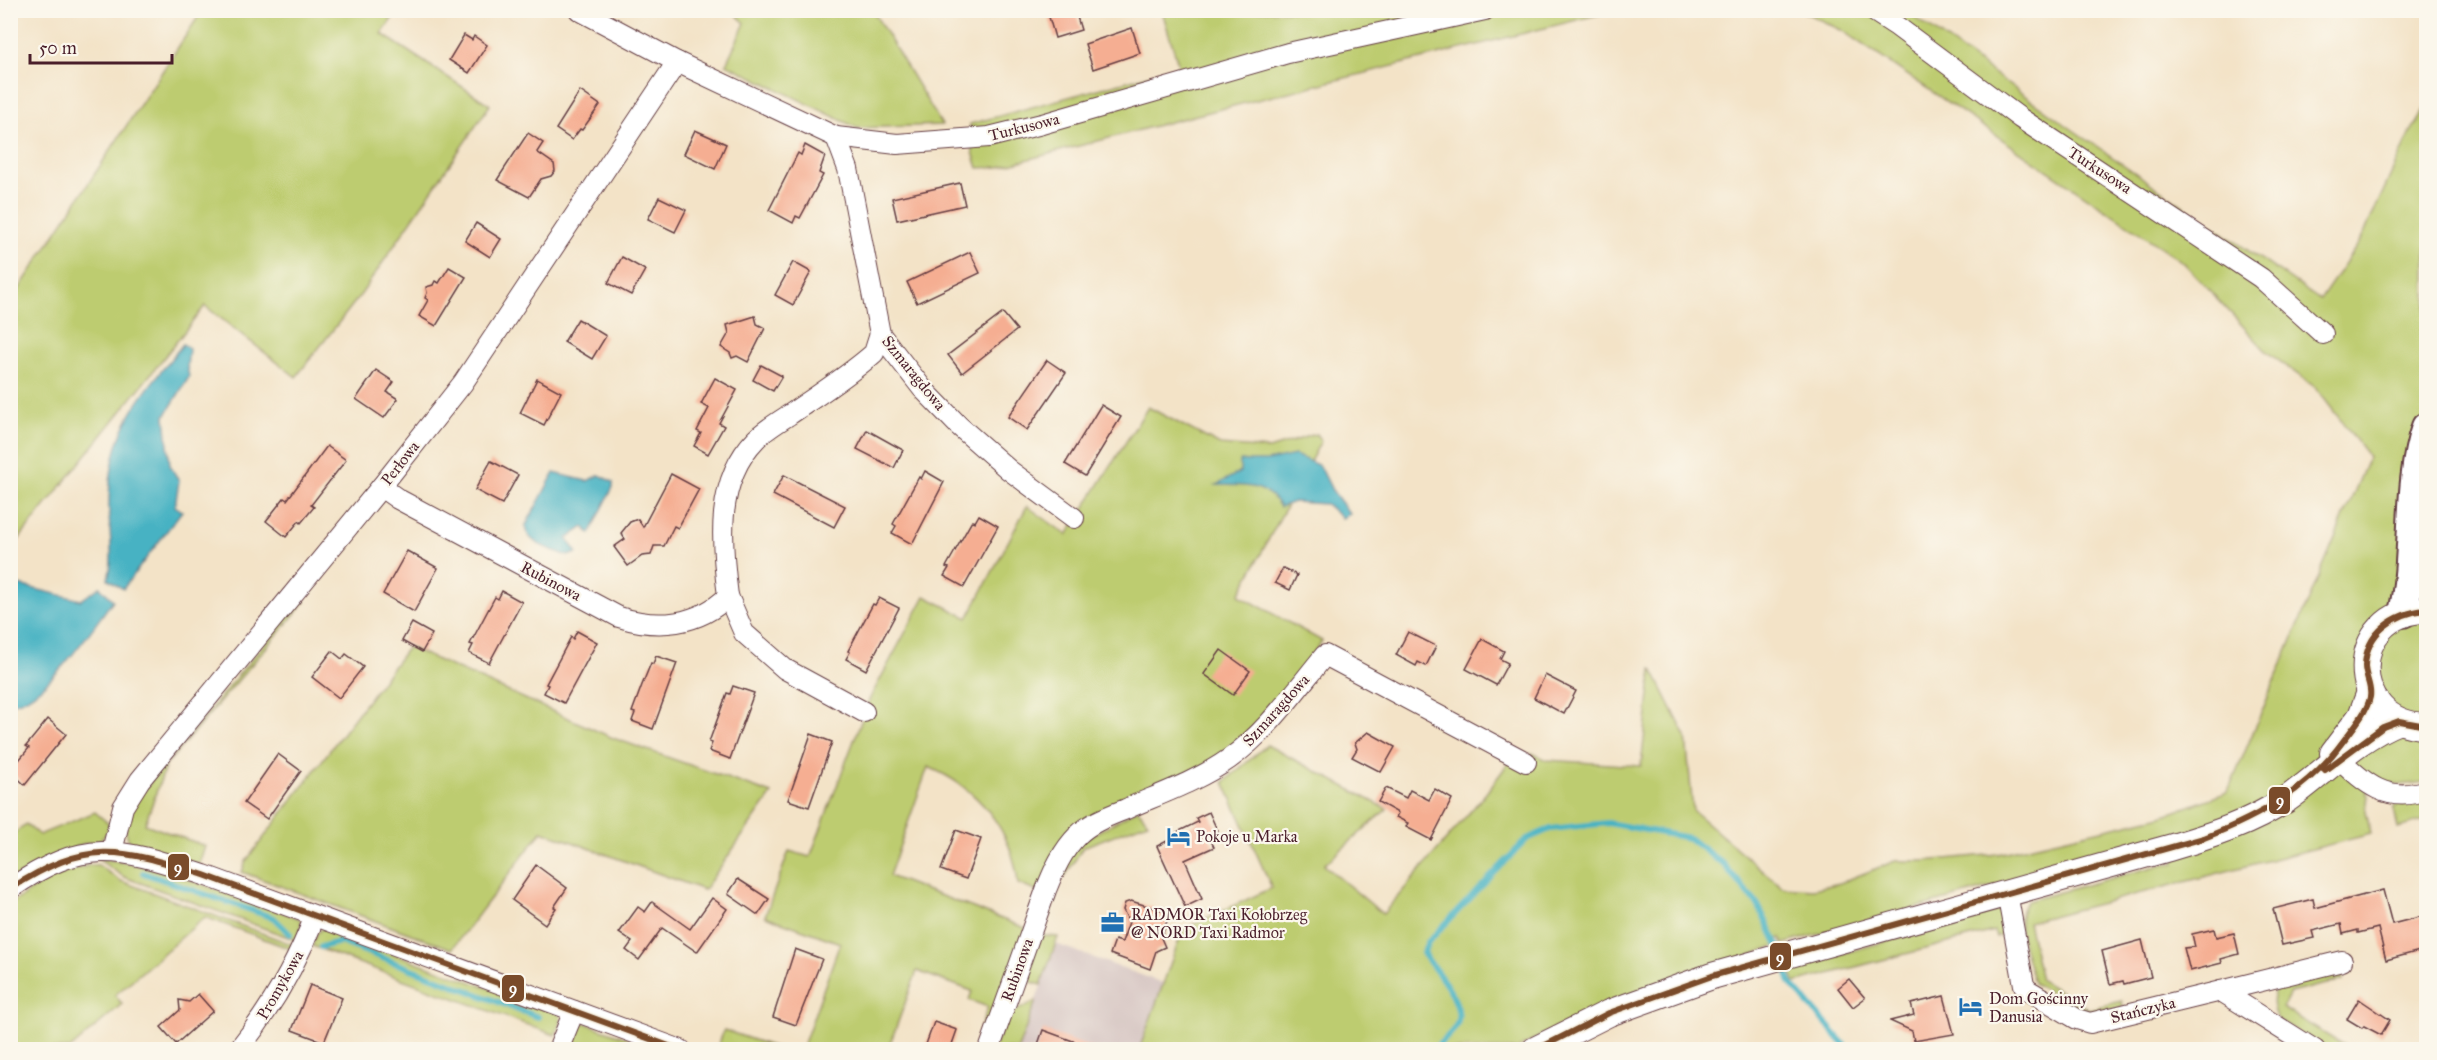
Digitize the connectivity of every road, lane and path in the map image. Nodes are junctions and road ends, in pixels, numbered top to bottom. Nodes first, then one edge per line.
1 (579, 10) edge
2 (1485, 10) edge
3 (1872, 10) edge
4 (677, 62) junction
5 (836, 137) junction
6 (880, 334) junction
7 (2323, 334) dead end
8 (2427, 427) edge
9 (381, 487) junction
10 (1074, 518) dead end
11 (728, 596) junction
12 (2415, 611) edge
13 (2370, 692) junction
14 (864, 712) dead end
15 (2399, 721) junction
16 (2427, 726) edge
17 (2340, 759) junction
18 (1526, 762) dead end
19 (2427, 790) edge
20 (112, 851) junction
21 (10, 889) edge
22 (1046, 890) joint
23 (2007, 893) junction
24 (315, 916) junction
25 (2342, 962) dead end
26 (2222, 991) junction
27 (574, 1011) junction
28 (238, 1050) edge
29 (558, 1050) edge
30 (681, 1050) edge
31 (989, 1050) edge
32 (1535, 1050) edge
33 (2315, 1050) edge

1 - 4 street, Turkusowa
2 - 5 street, Turkusowa
3 - 7 street, Turkusowa
4 - 5 street, Turkusowa
4 - 9 street, Perłowa
5 - 6 street, Szmaragdowa
6 - 10 street, Szmaragdowa
6 - 11 street
8 - 12 highway
9 - 11 street, Rubinowa
9 - 20 street, Perłowa
11 - 14 street
12 - 13 main road
13 - 15 main road
13 - 17 main road
15 - 16 main road
15 - 17 main road
17 - 19 street
17 - 23 main road
18 - 22 street, Szmaragdowa
20 - 21 street
20 - 24 street
22 - 31 street, Rubinowa
23 - 26 street, Stańczyka
23 - 32 main road
24 - 27 street
24 - 28 street, Promykowa
25 - 26 street, Stańczyka
26 - 33 street
27 - 29 street
27 - 30 street

